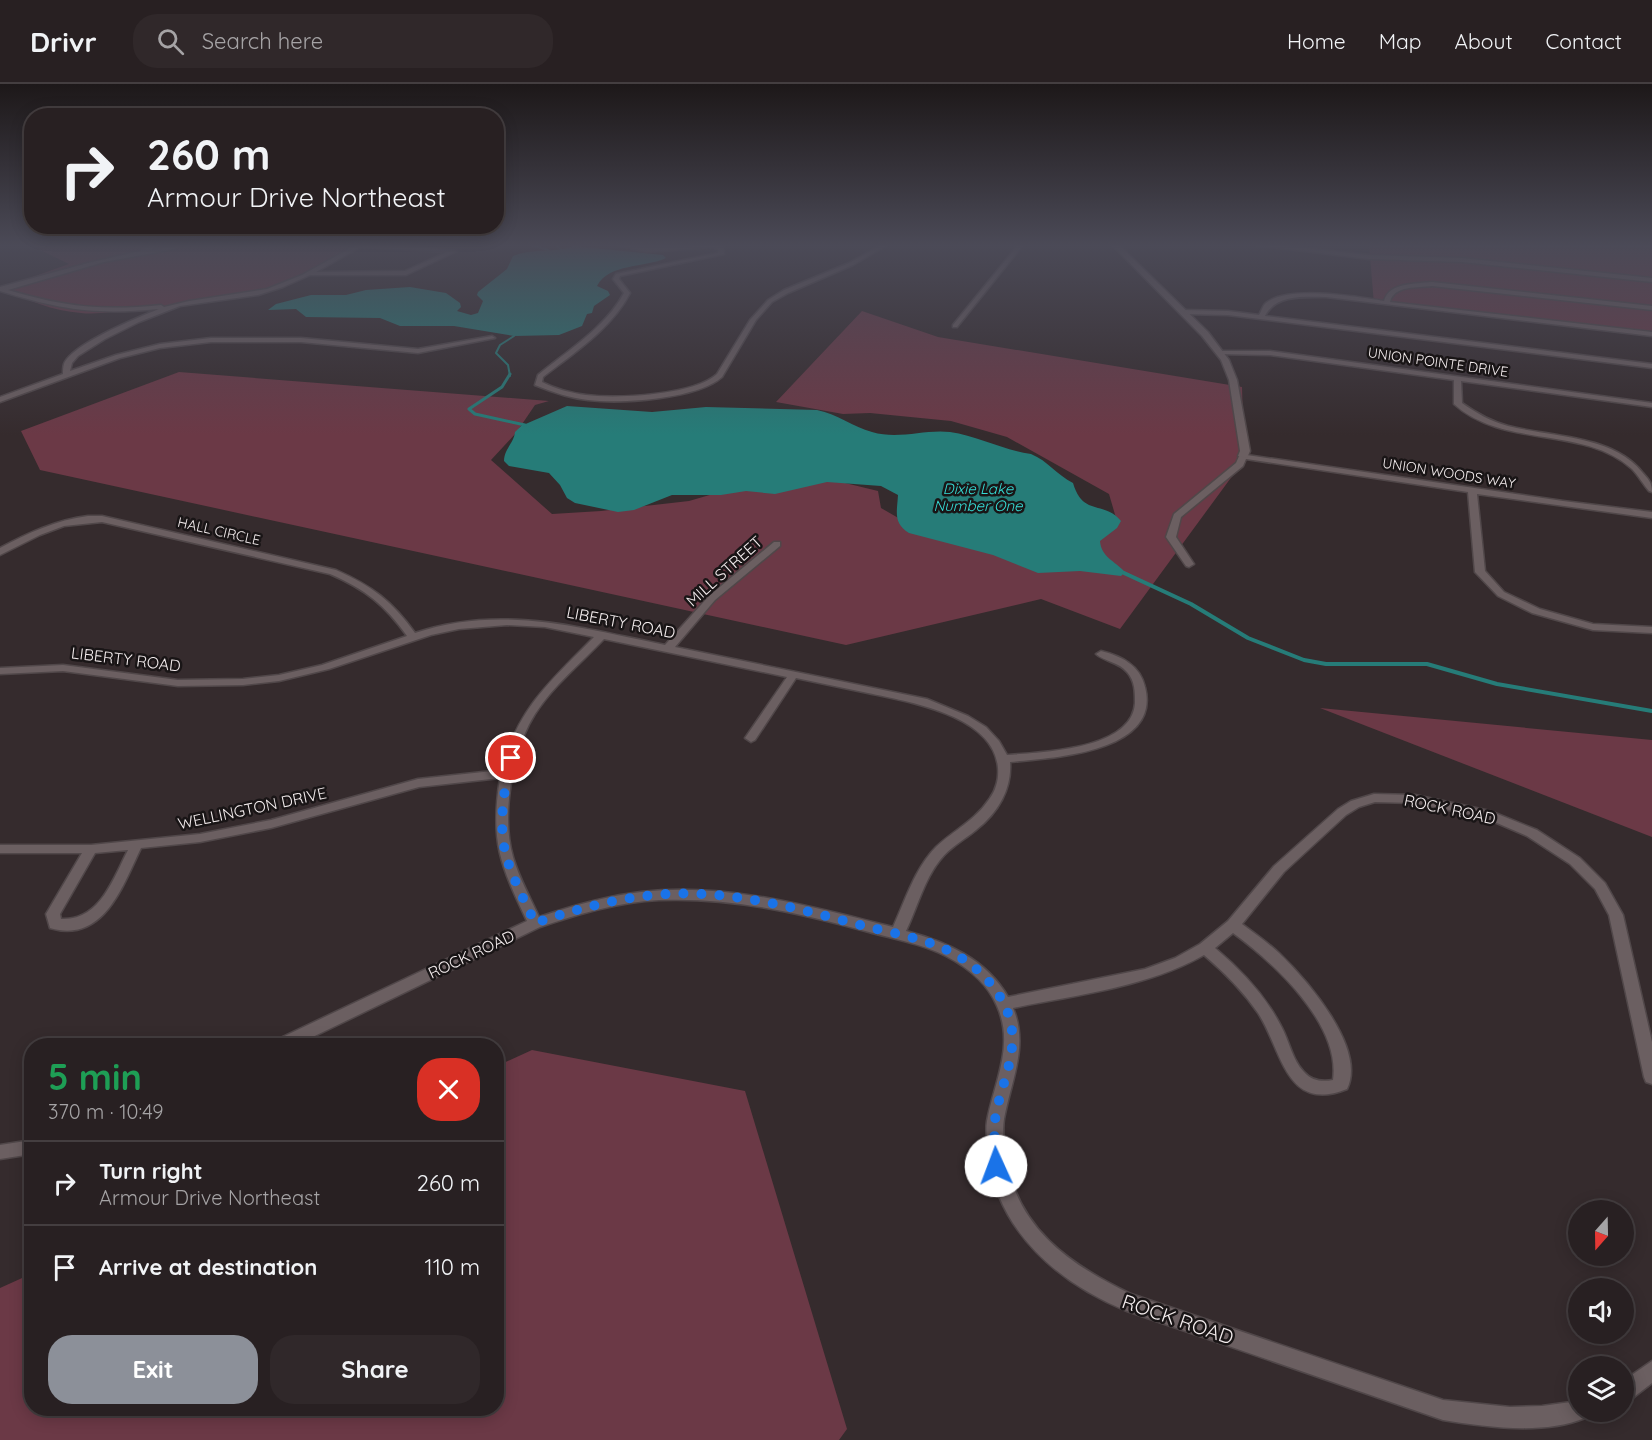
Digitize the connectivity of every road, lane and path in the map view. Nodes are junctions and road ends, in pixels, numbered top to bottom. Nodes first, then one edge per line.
1 (73, 308) edge
2 (143, 308) edge
3 (170, 308) edge
4 (616, 308) edge
5 (764, 308) edge
6 (969, 308) edge
7 (1179, 308) edge
8 (1266, 308) edge
9 (1432, 308) edge
10 (1183, 312) junction
11 (1261, 317) junction
12 (955, 326) dead end
13 (1652, 334) edge
14 (492, 338) dead end
15 (1220, 353) junction
16 (1652, 366) edge
17 (67, 375) junction
18 (1456, 378) junction
19 (0, 400) edge
20 (1652, 405) edge
21 (1243, 456) junction
22 (1652, 489) edge
23 (1472, 490) junction
24 (1652, 515) edge
25 (777, 544) dead end
26 (0, 552) edge
27 (1190, 564) dead end
28 (1652, 630) edge
29 (602, 635) junction
30 (413, 637) junction
31 (668, 649) junction
32 (1101, 654) dead end
33 (0, 671) edge
34 (794, 674) junction
35 (751, 738) dead end
36 (1004, 759) junction
37 (507, 773) junction
38 (136, 846) junction
39 (0, 849) edge
40 (91, 849) junction
41 (535, 923) junction
42 (1233, 925) junction
43 (897, 934) junction
44 (1205, 948) junction
45 (1004, 1004) junction
46 (295, 1038) edge
47 (1652, 1077) edge
48 (24, 1148) edge
49 (0, 1152) edge
50 (1652, 1371) edge
51 (1634, 1385) edge
52 (1568, 1413) edge

1 - 2 street
3 - 17 street
4 - 5 street
6 - 12 street
7 - 10 street
8 - 11 street
9 - 13 street
10 - 11 street
10 - 15 street
11 - 16 street
14 - 17 street
15 - 18 street, UNION POINTE DRIVE
15 - 21 street
17 - 19 street
18 - 20 street, UNION POINTE DRIVE
18 - 22 street
21 - 23 street, UNION WOODS WAY
21 - 27 street
23 - 24 street, UNION WOODS WAY
23 - 28 street
25 - 31 street, MILL STREET
26 - 30 street, HALL CIRCLE
29 - 30 street, LIBERTY ROAD
29 - 31 street, LIBERTY ROAD
29 - 37 street
30 - 33 street, LIBERTY ROAD
31 - 34 street, LIBERTY ROAD
32 - 36 street
34 - 35 street
34 - 36 street, LIBERTY ROAD
36 - 43 street
37 - 38 street, WELLINGTON DRIVE
37 - 41 street
38 - 40 street, WELLINGTON DRIVE
38 - 40 street
39 - 40 street, WELLINGTON DRIVE
41 - 43 street, ROCK ROAD
41 - 46 street, ROCK ROAD
42 - 44 street, ROCK ROAD
42 - 44 street
42 - 47 street, ROCK ROAD
43 - 45 street, ROCK ROAD
44 - 45 street, ROCK ROAD
45 - 52 street, ROCK ROAD
48 - 49 street
50 - 51 street

